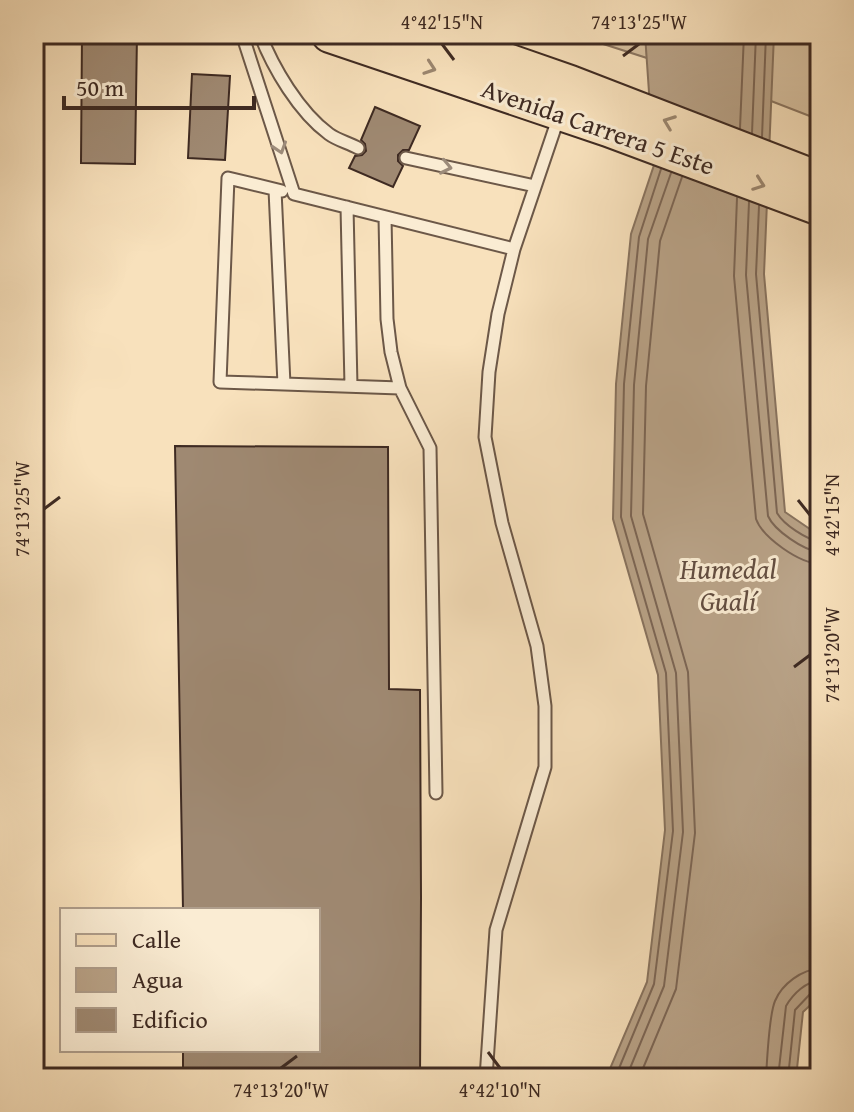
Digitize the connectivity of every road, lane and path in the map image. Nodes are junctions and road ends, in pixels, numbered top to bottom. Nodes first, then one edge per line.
1 (242, 34) edge
2 (260, 34) edge
3 (330, 34) edge
4 (427, 34) edge
5 (565, 98) junction
6 (358, 148) dead end
7 (406, 158) dead end
8 (535, 186) junction
9 (808, 189) edge
10 (275, 190) junction
11 (294, 194) junction
12 (347, 207) junction
13 (385, 217) junction
14 (514, 249) junction
15 (284, 384) junction
16 (351, 386) junction
17 (400, 388) junction
18 (436, 793) dead end
19 (486, 1078) edge

1 -> 11 lane
2 - 6 lane
3 -> 5 main road, Avenida Carrera 5 Este
4 - 5 main road, Avenida Carrera 5 Este
5 - 8 lane
5 - 9 main road, Avenida Carrera 5 Este
7 -> 8 lane
8 - 14 lane
10 - 11 lane
10 - 15 lane
10 - 15 lane
11 - 12 lane
12 - 13 lane
12 - 16 lane
13 - 14 lane
13 - 17 lane
14 - 19 lane
15 - 16 lane
16 - 17 lane
17 - 18 lane

